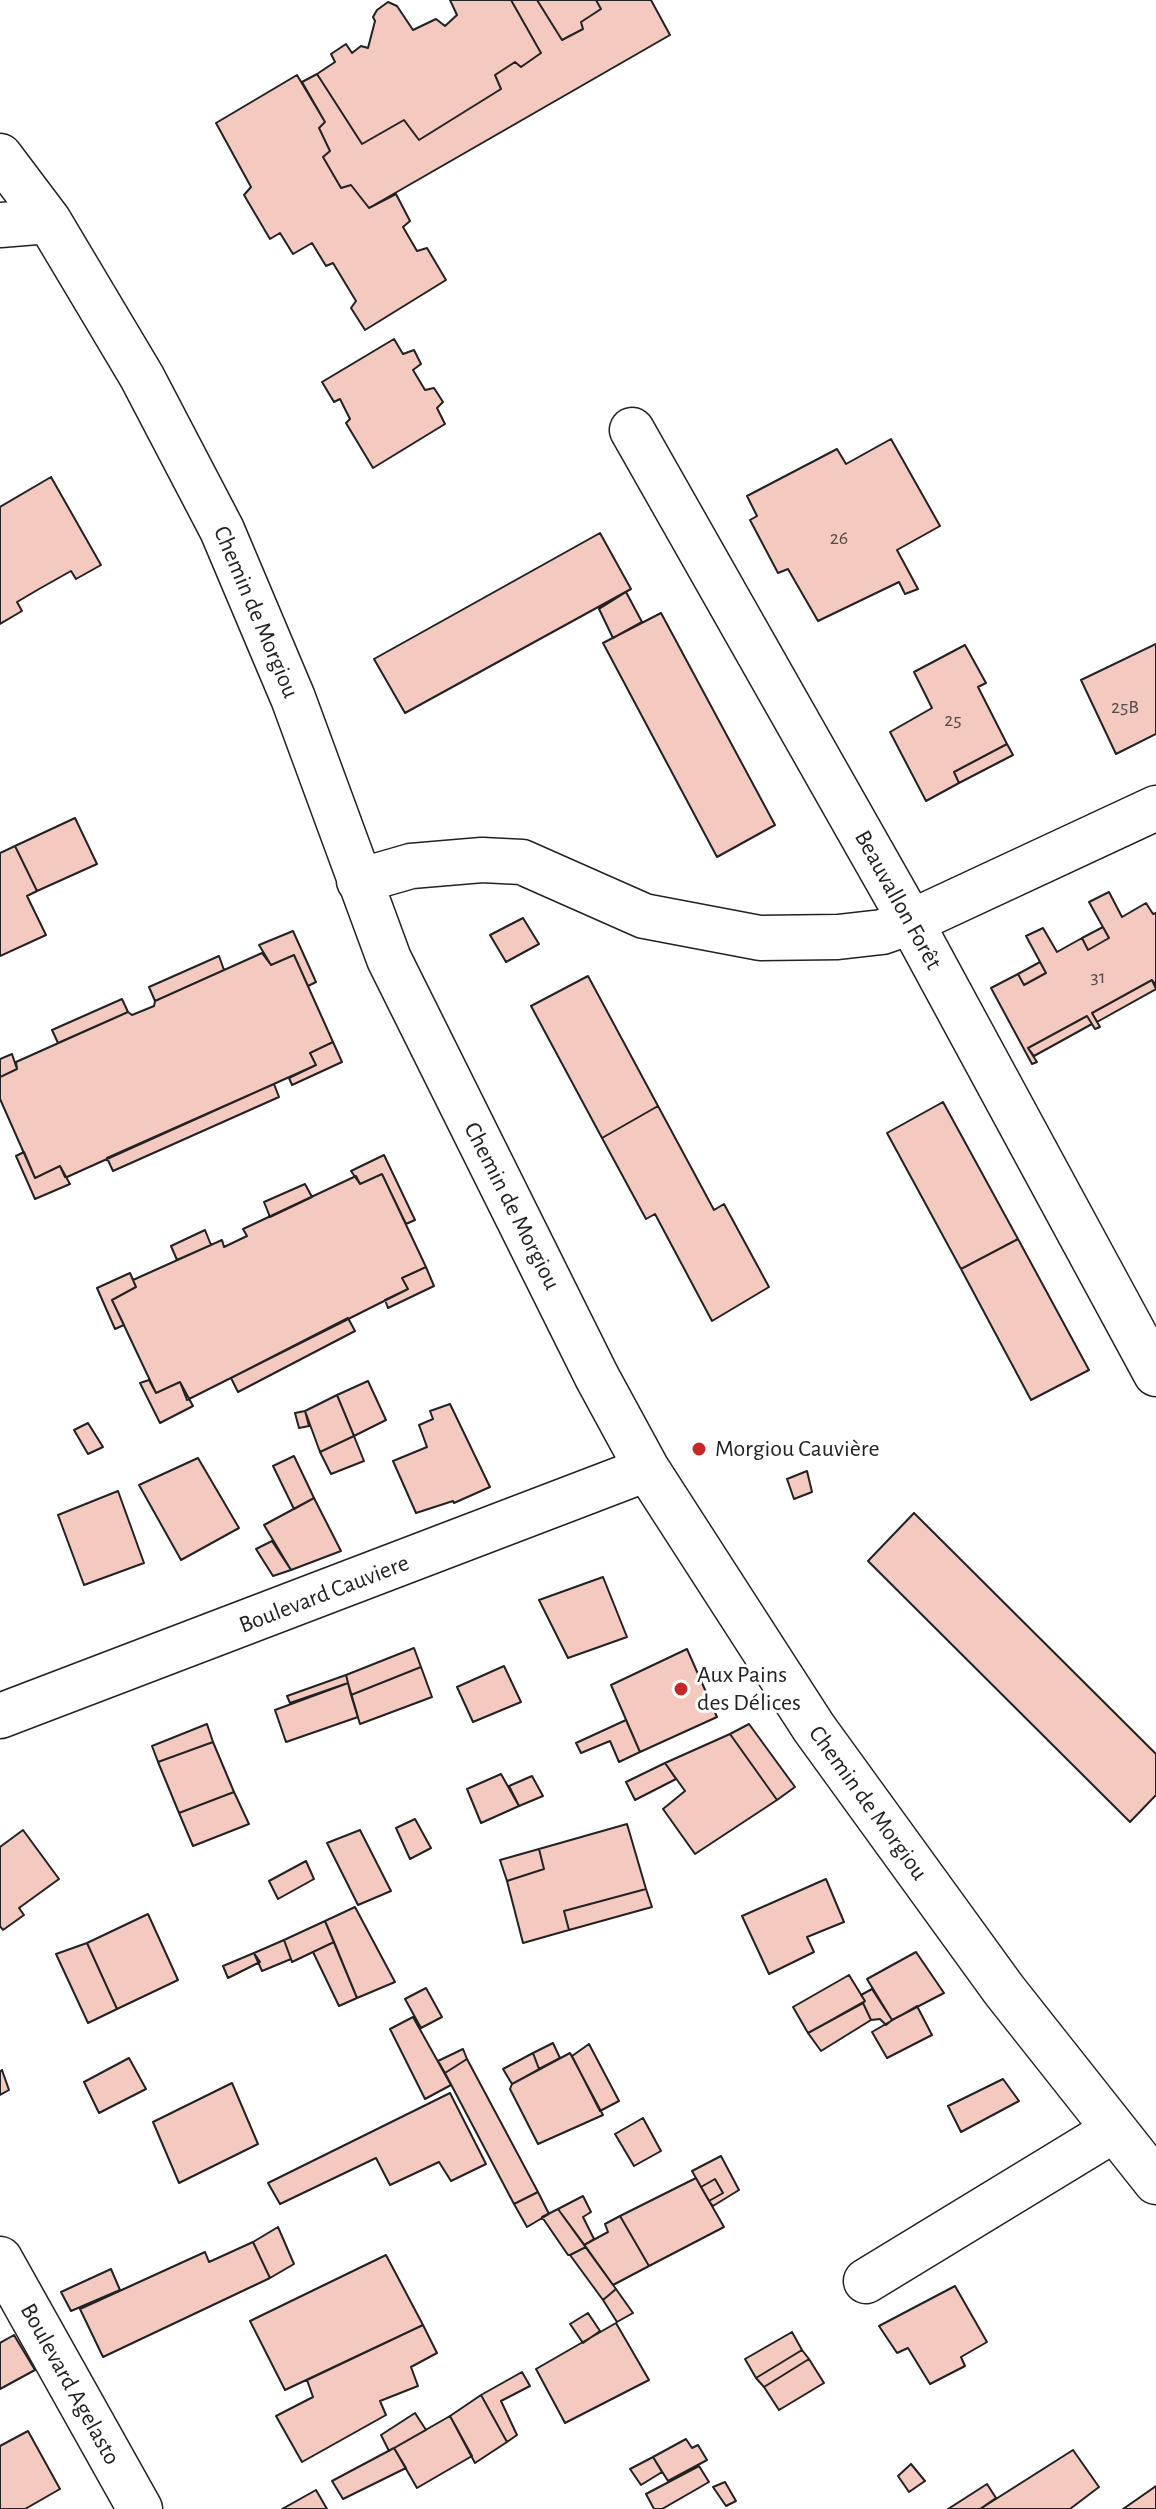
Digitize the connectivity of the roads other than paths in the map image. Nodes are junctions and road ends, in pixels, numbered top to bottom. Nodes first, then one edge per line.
1 (0, 156) edge
2 (49, 221) junction
3 (0, 225) edge
4 (632, 430) dead end
5 (1156, 808) edge
6 (359, 881) junction
7 (911, 922) junction
8 (1156, 1374) edge
9 (647, 1469) junction
10 (0, 1716) edge
11 (1114, 2130) junction
12 (1156, 2182) edge
13 (0, 2259) edge
14 (866, 2281) dead end
15 (140, 2509) edge

1 - 2 street, Chemin de Morgiou
2 - 3 street
2 - 6 street, Chemin de Morgiou
4 - 7 street, Beauvallon Forêt
5 - 7 street
6 - 7 street
6 - 9 street, Chemin de Morgiou
7 - 8 street, Beauvallon Forêt
9 - 10 street, Boulevard Cauviere
9 - 11 street, Chemin de Morgiou
11 - 12 street, Chemin de Morgiou
11 - 14 street
13 - 15 street, Boulevard Agelasto

